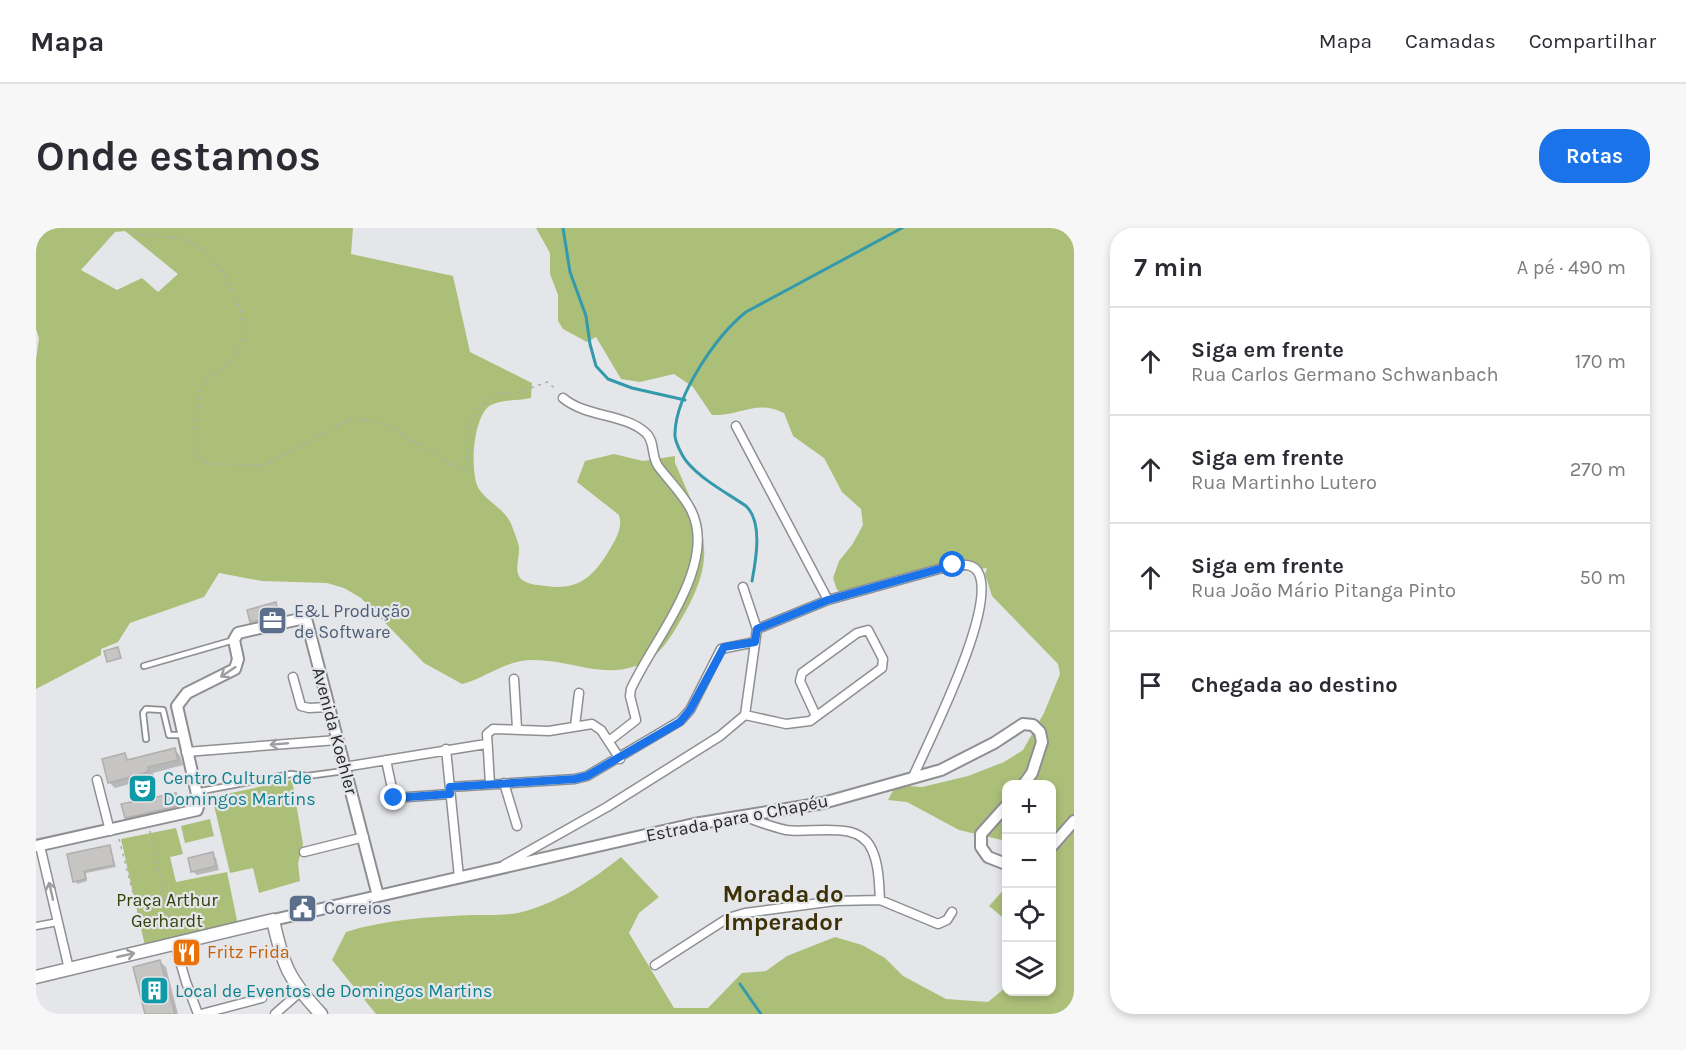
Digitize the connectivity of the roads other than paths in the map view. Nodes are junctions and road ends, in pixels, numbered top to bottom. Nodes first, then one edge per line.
1 (563, 398) road end
2 (736, 426) dead end
3 (743, 587) dead end
4 (828, 600) junction
5 (757, 629) junction
6 (234, 640) junction
7 (755, 642) junction
8 (144, 666) dead end
9 (293, 677) dead end
10 (514, 680) dead end
11 (579, 693) dead end
12 (328, 707) junction
13 (745, 715) junction
14 (816, 716) junction
15 (575, 726) junction
16 (516, 728) junction
17 (182, 735) junction
18 (146, 739) dead end
19 (337, 740) junction
20 (609, 741) junction
21 (486, 744) junction
22 (446, 749) junction
23 (186, 752) junction
24 (620, 759) junction
25 (386, 760) junction
26 (344, 769) junction
27 (913, 777) junction
28 (98, 780) dead end
29 (1027, 780) edge
30 (504, 783) junction
31 (490, 784) junction
32 (450, 790) junction
33 (196, 792) junction
34 (1002, 810) edge
35 (746, 818) junction
36 (1074, 821) edge
37 (517, 826) dead end
38 (113, 830) junction
39 (364, 837) junction
40 (1056, 841) edge
41 (38, 846) edge
42 (304, 852) dead end
43 (1002, 862) edge
44 (504, 866) junction
45 (459, 877) junction
46 (378, 897) junction
47 (880, 900) junction
48 (952, 912) dead end
49 (273, 920) junction
50 (58, 922) junction
51 (36, 926) edge
52 (175, 944) junction
53 (655, 965) dead end
54 (69, 969) junction
55 (36, 977) edge
56 (300, 992) junction
57 (262, 998) dead end
58 (200, 1014) edge
59 (275, 1014) edge
60 (321, 1014) edge

1 - 20 street
2 - 4 street
3 - 5 street
4 - 5 street
4 - 27 street
5 - 7 street
6 - 8 lane
6 - 12 street, Avenida Koehler
6 -> 17 street
7 - 13 street
7 - 24 street
9 - 12 street
10 - 16 street
11 - 15 street
12 - 19 street, Avenida Koehler
13 - 14 street
13 - 44 street
14 - 14 street
15 - 16 street
15 - 20 street
16 - 21 street
17 - 18 lane
17 - 23 street
19 -> 23 street
19 - 26 street, Avenida Koehler
20 - 24 street
21 - 22 street
21 - 31 street
22 - 25 street
22 - 32 street
23 - 33 street
24 - 30 street
25 - 26 street
25 - 32 street
26 - 33 lane
26 - 39 street, Avenida Koehler
27 - 29 street, Estrada para o Chapéu
27 - 35 street, Estrada para o Chapéu
28 - 38 street
30 - 31 street
30 - 37 street
31 - 32 street
32 - 45 street
33 - 38 street
34 - 43 street
35 - 44 street, Estrada para o Chapéu
35 - 47 street
36 - 40 street
38 - 41 street
39 - 42 street
39 - 46 street, Avenida Koehler
50 -> 41 street
44 - 45 street, Estrada para o Chapéu
45 - 46 street, Estrada para o Chapéu
46 - 49 street, Estrada para o Chapéu
47 - 48 street
47 - 53 street
49 - 52 main road
49 - 56 main road
50 - 51 street
50 - 54 street
54 -> 52 main road
52 - 58 street
54 - 55 main road
56 - 59 street
56 - 60 main road
57 - 58 street

